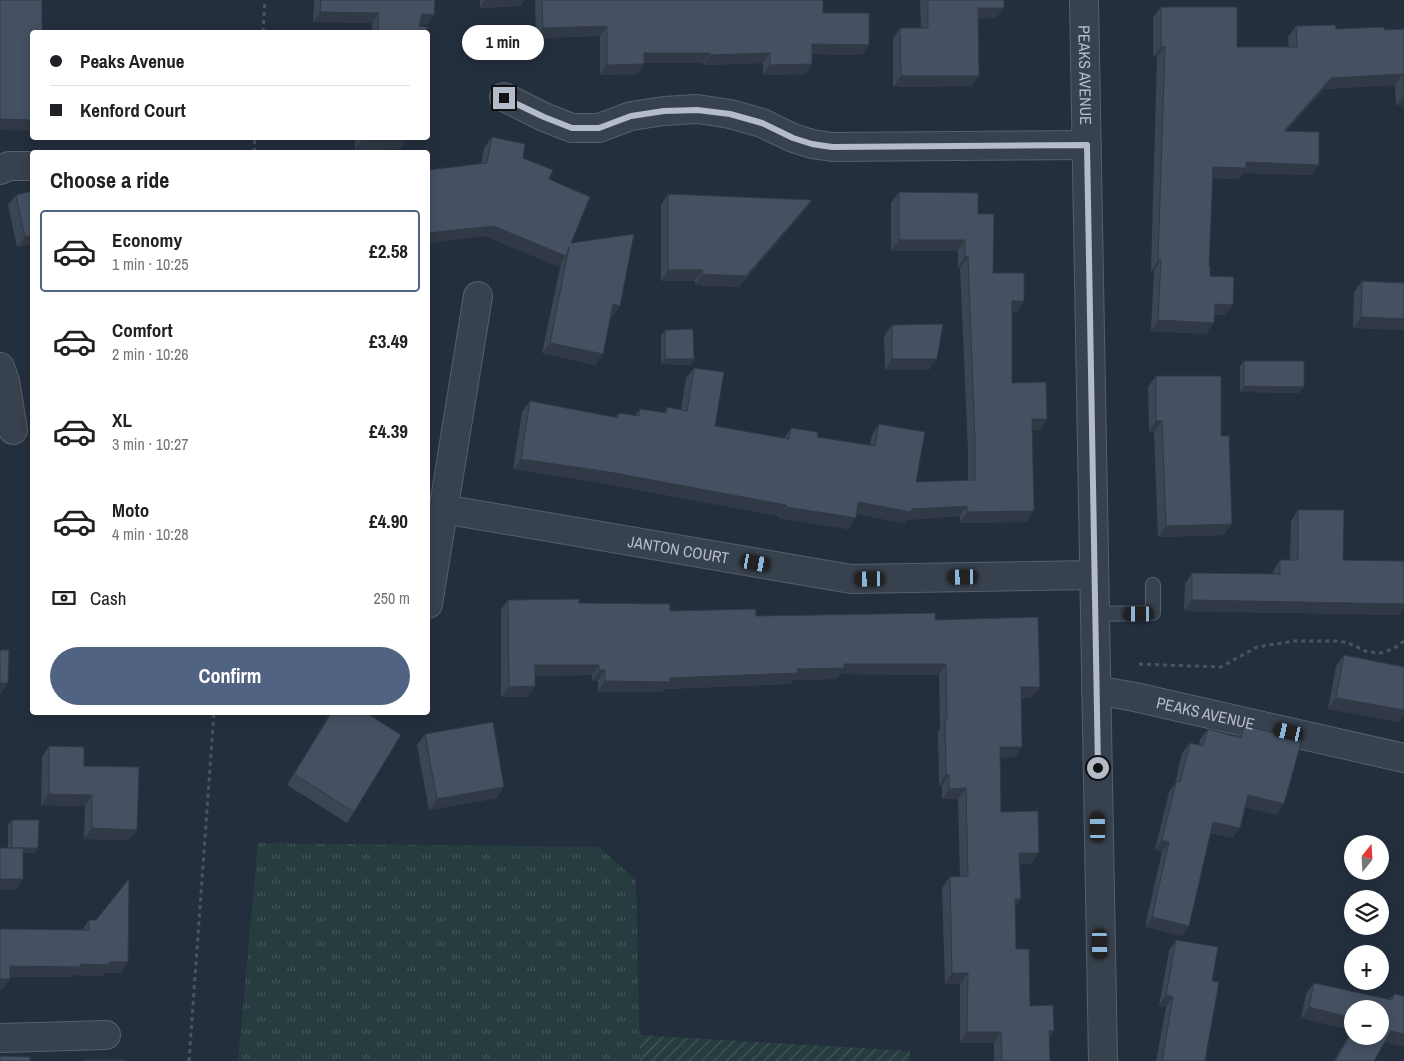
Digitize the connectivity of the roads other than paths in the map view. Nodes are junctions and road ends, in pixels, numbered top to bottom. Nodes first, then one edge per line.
1 (1084, 0) edge
2 (504, 98) dead end
3 (1087, 145) junction
4 (30, 166) edge
5 (0, 170) edge
6 (478, 296) dead end
7 (0, 367) edge
8 (13, 430) dead end
9 (443, 509) junction
10 (1094, 575) junction
11 (1153, 585) dead end
12 (430, 591) edge
13 (1094, 614) junction
14 (1096, 677) junction
15 (1404, 758) edge
16 (106, 1034) dead end
17 (0, 1038) edge
18 (1103, 1061) edge

1 - 3 street, PEAKS AVENUE
2 - 3 street
3 - 10 street, PEAKS AVENUE
4 - 5 street
6 - 9 street
7 - 8 street
9 - 10 street, JANTON COURT
9 - 12 street
10 - 13 street, PEAKS AVENUE
11 - 13 lane
13 - 14 street, PEAKS AVENUE
14 - 15 street, PEAKS AVENUE
14 - 18 street, PEAKS AVENUE
16 - 17 street

